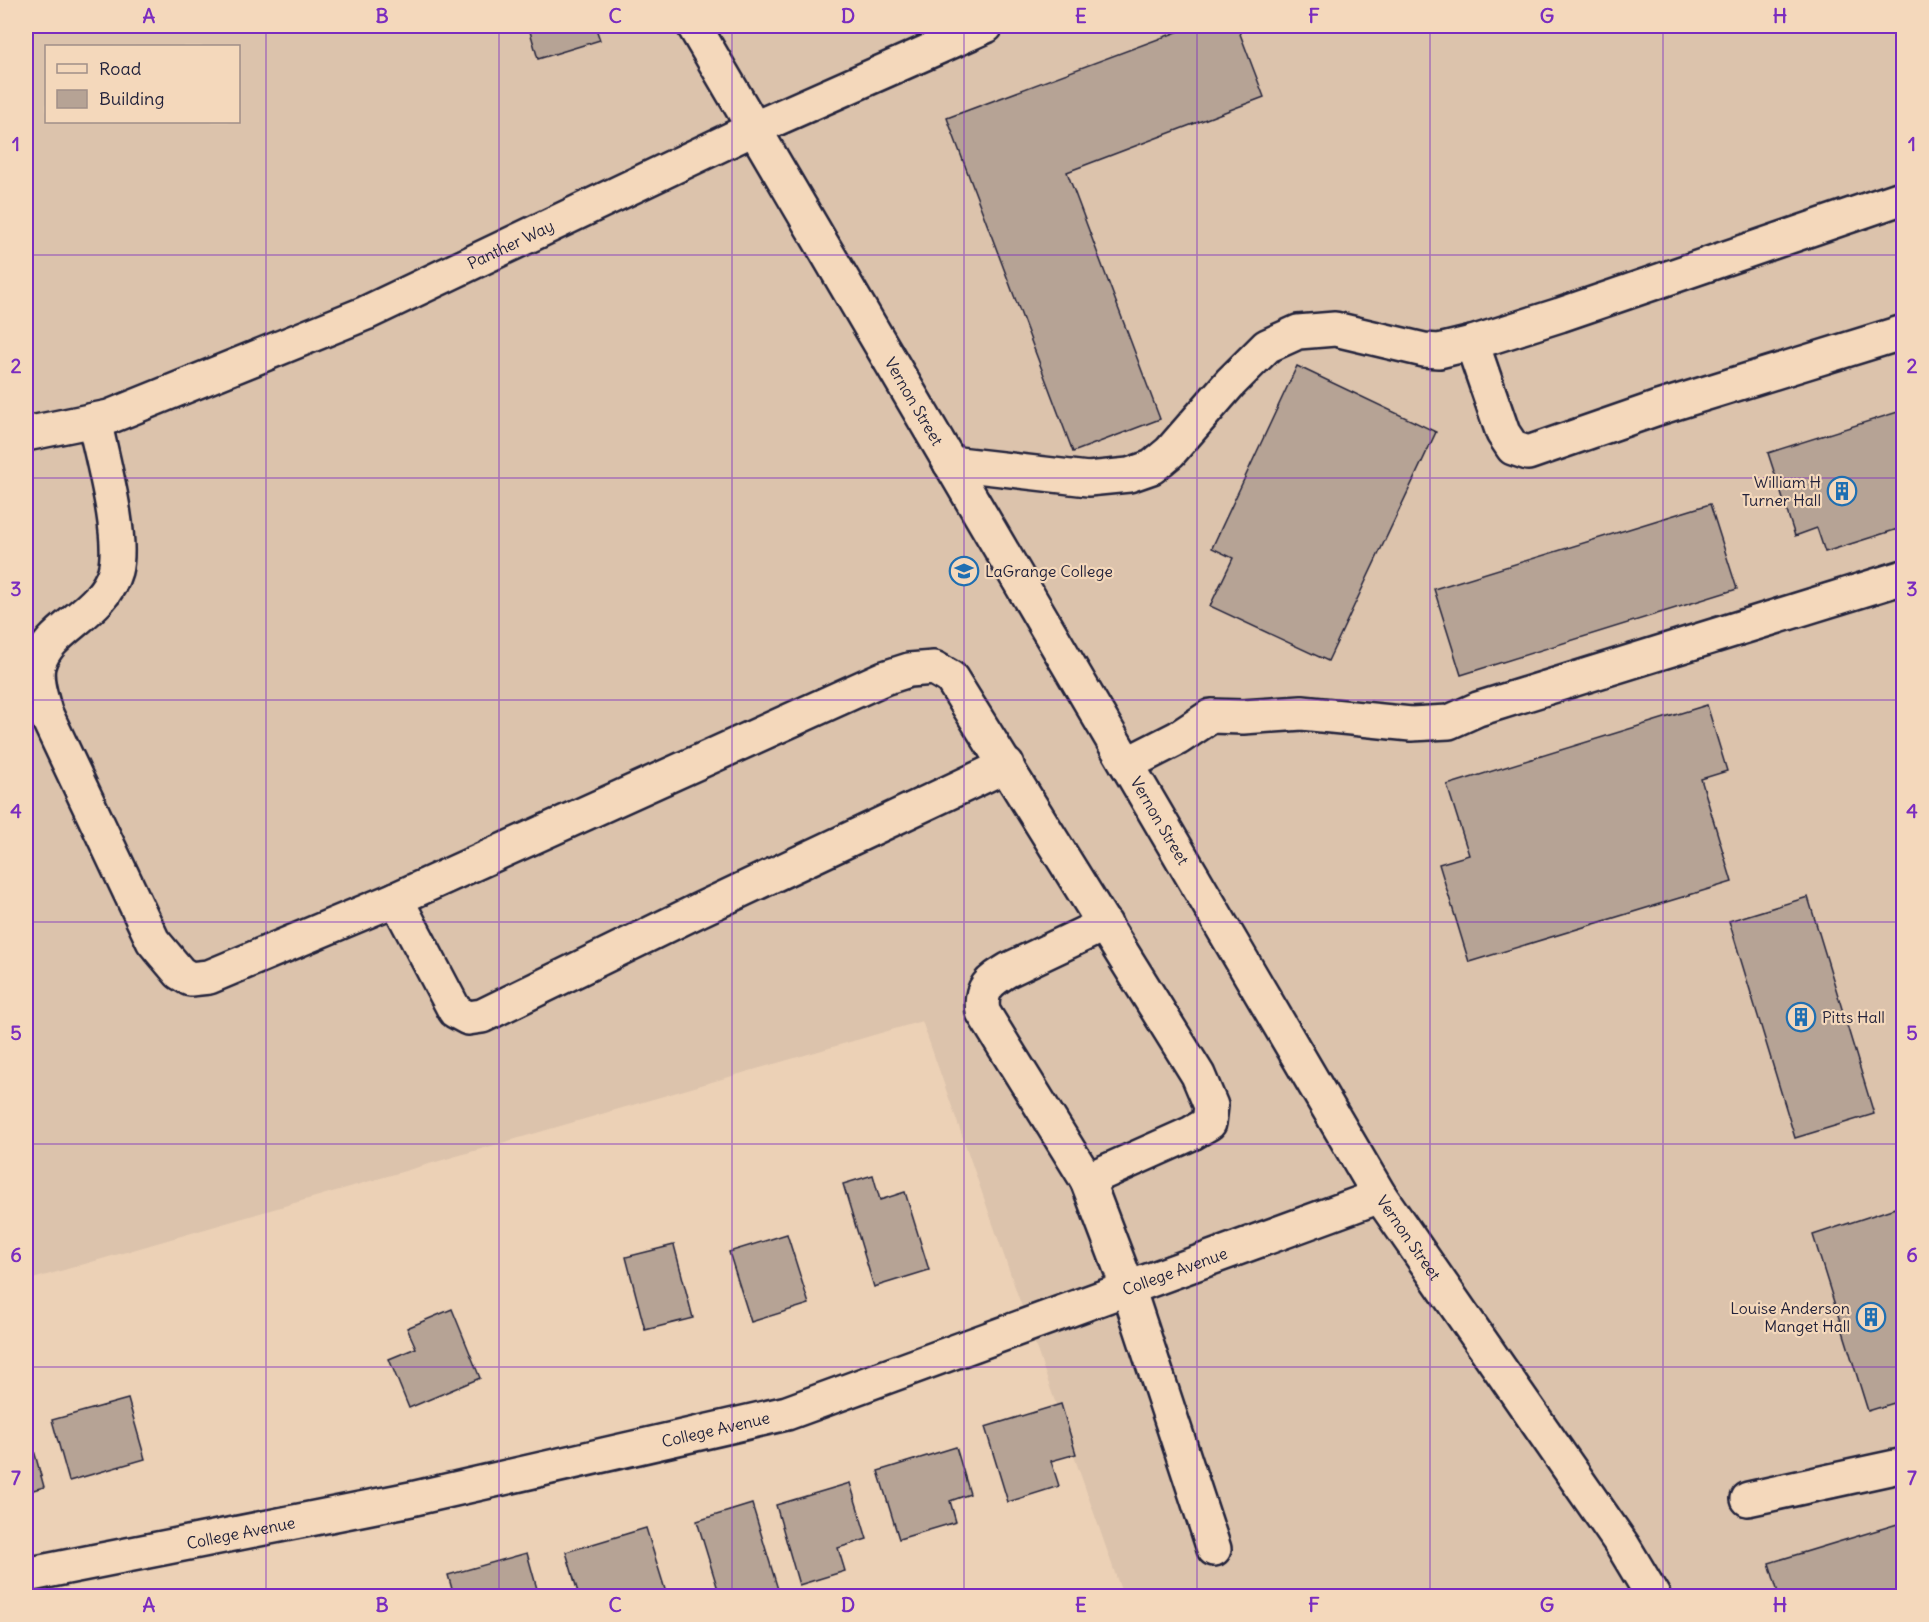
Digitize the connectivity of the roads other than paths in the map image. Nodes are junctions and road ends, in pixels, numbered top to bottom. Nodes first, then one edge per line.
1 (694, 26) edge
2 (986, 26) edge
3 (753, 129) junction
4 (1904, 197) edge
5 (1904, 332) edge
6 (1472, 343) junction
7 (94, 420) junction
8 (26, 434) edge
9 (950, 463) junction
10 (1904, 577) edge
11 (1127, 764) junction
12 (1007, 765) junction
13 (396, 898) junction
14 (1105, 924) junction
15 (1087, 1180) junction
16 (1380, 1196) junction
17 (1128, 1288) junction
18 (1904, 1465) edge
19 (1748, 1498) dead end
20 (1214, 1550) dead end
21 (26, 1575) edge
22 (1653, 1596) edge

1 - 3 street, Vernon Street
2 - 3 street, Panther Way
3 - 7 street, Panther Way
3 - 9 street, Vernon Street
4 - 6 street
5 - 6 street
6 - 9 street
7 - 8 street, Panther Way
7 - 13 street
9 - 11 street, Vernon Street
10 - 11 street
11 - 16 street, Vernon Street
12 - 13 street
12 - 13 street
12 - 14 street
14 - 15 street
14 - 15 street
15 - 17 street
16 - 17 street, College Avenue
16 - 22 street, Vernon Street
17 - 20 street
17 - 21 street, College Avenue
18 - 19 street

